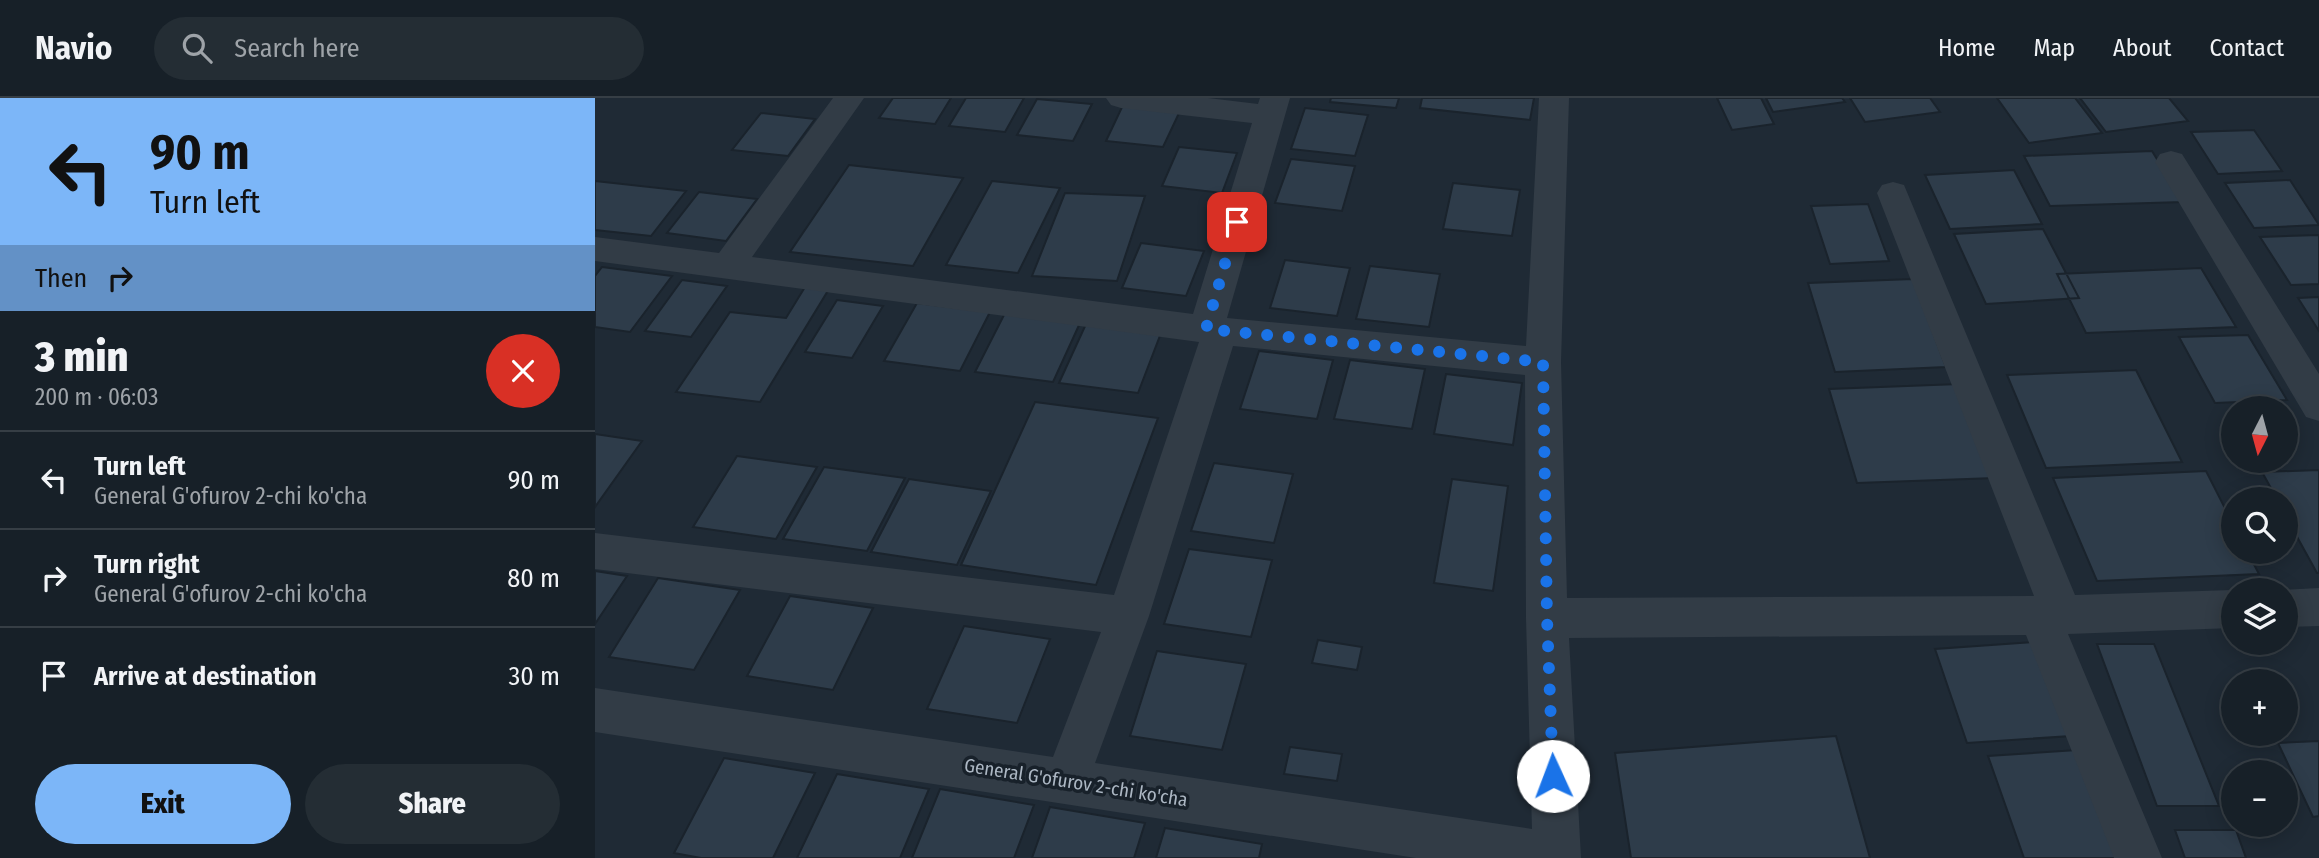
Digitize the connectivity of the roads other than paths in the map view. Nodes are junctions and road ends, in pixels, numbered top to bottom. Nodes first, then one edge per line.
1 (849, 98) edge
2 (1124, 98) edge
3 (1557, 98) edge
4 (1272, 106) edge
5 (2171, 162) dead end
6 (1893, 193) dead end
7 (595, 250) edge
8 (726, 268) junction
9 (1213, 330) junction
10 (1543, 362) junction
11 (2319, 406) edge
12 (595, 551) edge
13 (2319, 607) edge
14 (2298, 608) edge
15 (2221, 609) edge
16 (2051, 614) junction
17 (1128, 616) junction
18 (1547, 618) junction
19 (595, 709) edge
20 (1066, 781) junction
21 (1557, 857) edge
22 (2138, 858) edge

1 - 8 street
2 - 4 street
3 - 10 street
4 - 9 street
5 - 11 street
6 - 16 street
7 - 8 street
8 - 9 street
9 - 10 street
9 - 17 street
10 - 18 street
12 - 17 street
13 - 14 street
15 - 16 street
16 - 18 street
16 - 22 street
17 - 20 street
18 - 21 street
19 - 20 street, General G'ofurov 2-chi ko'cha
20 - 21 street, General G'ofurov 2-chi ko'cha

